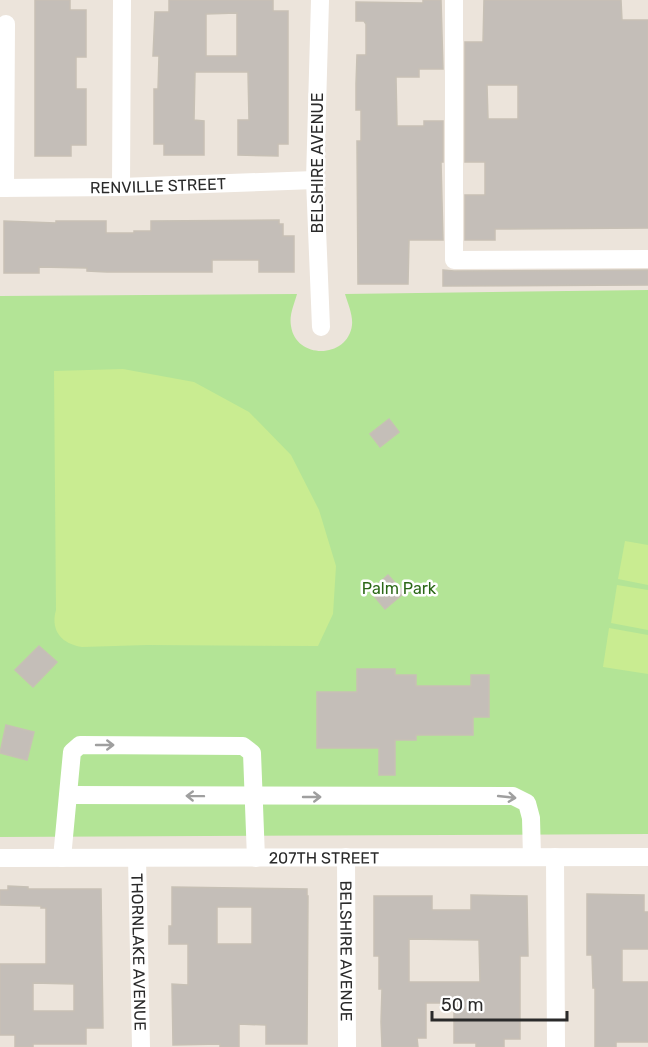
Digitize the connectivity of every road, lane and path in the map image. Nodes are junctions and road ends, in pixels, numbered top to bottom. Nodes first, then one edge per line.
1 (122, 0) edge
2 (320, 0) edge
3 (454, 0) edge
4 (6, 24) dead end
5 (315, 180) junction
6 (121, 187) junction
7 (3, 188) edge
8 (648, 259) edge
9 (321, 327) dead end
10 (69, 795) junction
11 (254, 797) junction
12 (346, 857) junction
13 (532, 857) junction
14 (555, 857) junction
15 (648, 857) edge
16 (0, 858) edge
17 (62, 858) junction
18 (137, 858) junction
19 (256, 858) junction
20 (141, 1047) edge
21 (347, 1047) edge
22 (556, 1047) edge

1 - 6 street
2 - 5 street, BELSHIRE AVENUE
3 - 8 street
4 - 7 street
5 - 6 street, RENVILLE STREET
5 - 9 street, BELSHIRE AVENUE
6 - 7 street, RENVILLE STREET
11 -> 10 street
10 -> 11 street
10 - 17 street
11 -> 13 street
11 - 19 street
12 - 13 street, 207TH STREET
12 - 19 street, 207TH STREET
12 - 21 street, BELSHIRE AVENUE
13 - 14 street, 207TH STREET
14 - 15 street, 207TH STREET
14 - 22 street
16 - 17 street, 207TH STREET
17 - 18 street, 207TH STREET
18 - 19 street, 207TH STREET
18 - 20 street, THORNLAKE AVENUE

